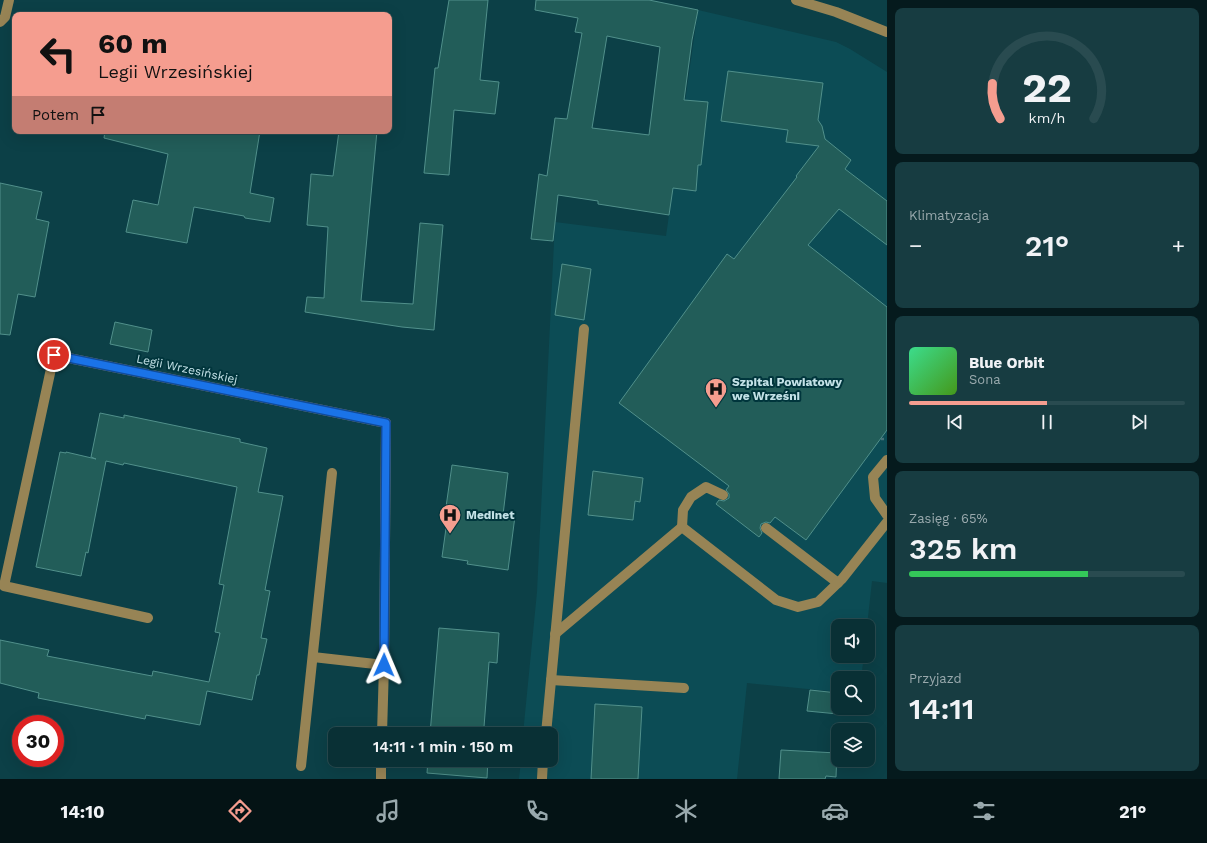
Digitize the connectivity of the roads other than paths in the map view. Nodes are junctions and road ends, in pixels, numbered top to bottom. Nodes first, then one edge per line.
1 (9, 0) edge
2 (796, 0) edge
3 (0, 22) edge
4 (887, 32) edge
5 (584, 329) dead end
6 (887, 460) edge
7 (332, 473) dead end
8 (723, 495) dead end
9 (887, 515) edge
10 (887, 522) edge
11 (682, 527) junction
12 (766, 528) dead end
13 (838, 584) junction
14 (148, 618) dead end
15 (555, 634) junction
16 (313, 657) junction
17 (384, 665) junction
18 (551, 680) junction
19 (684, 688) dead end
20 (382, 727) edge
21 (547, 727) edge
22 (301, 766) dead end
23 (381, 767) edge
24 (543, 767) edge
25 (381, 779) edge
26 (542, 779) edge

1 - 3 street
2 - 4 street
5 - 15 street
6 - 9 street
7 - 16 street
8 - 11 street
10 - 13 street
11 - 13 street
11 - 15 street
12 - 13 street
14 - 17 street, Legii Wrzesińskiej
15 - 18 street
16 - 17 street
16 - 22 street
17 - 20 street, Legii Wrzesińskiej
18 - 19 street
18 - 21 street
23 - 25 street
24 - 26 street

